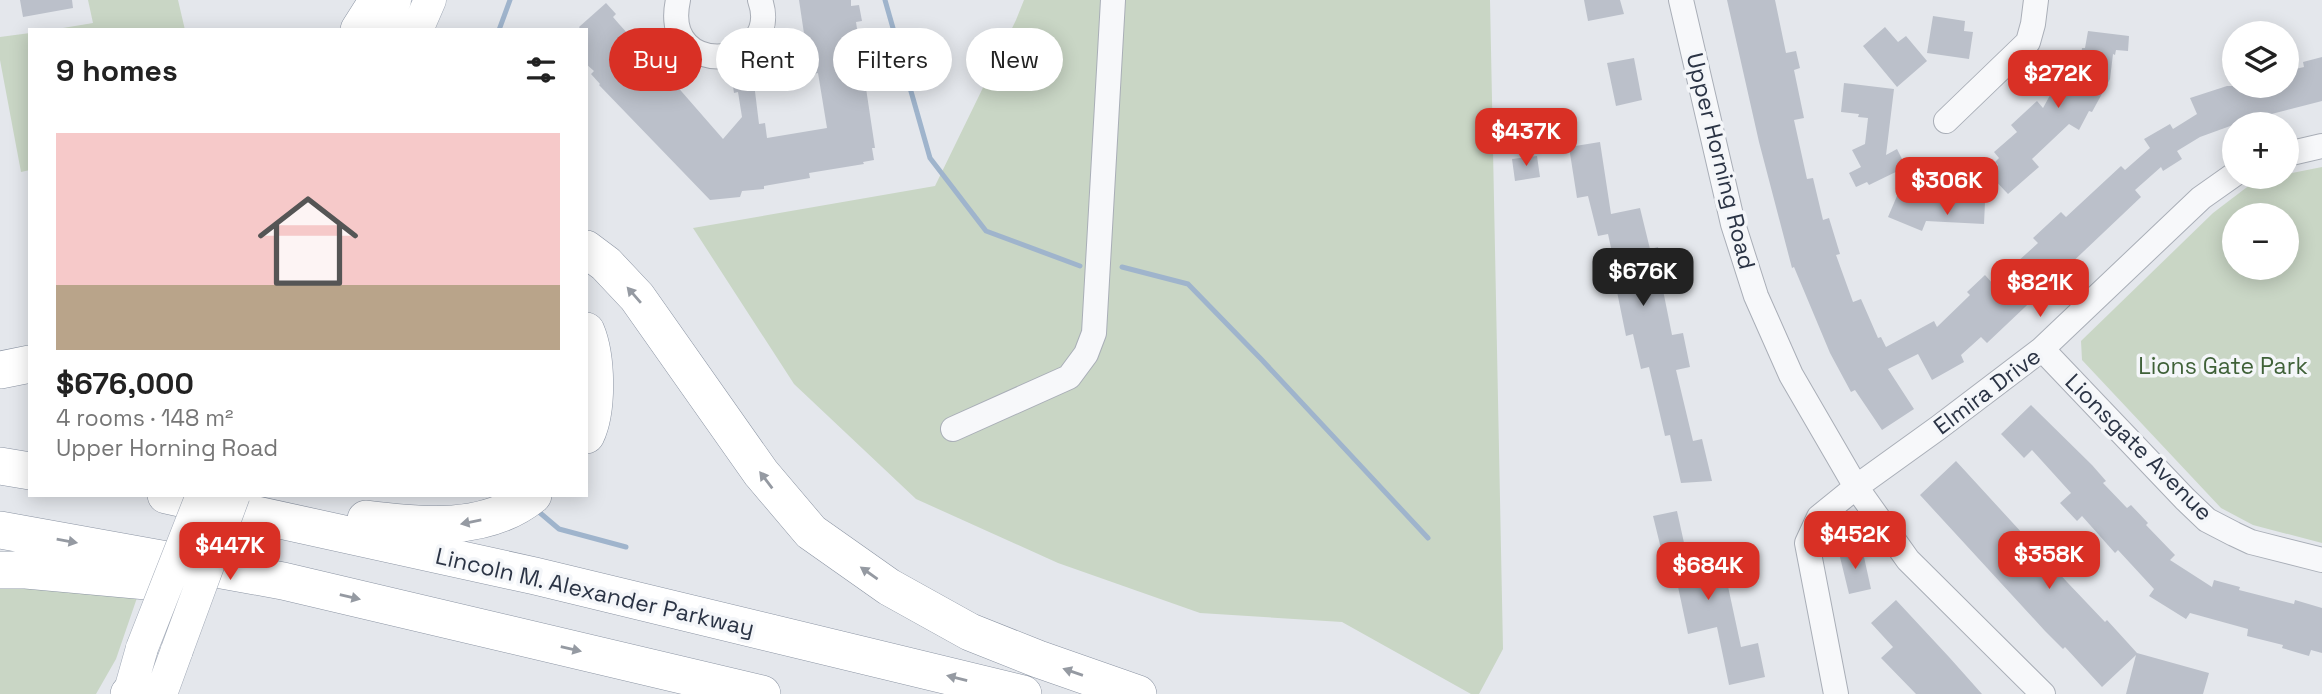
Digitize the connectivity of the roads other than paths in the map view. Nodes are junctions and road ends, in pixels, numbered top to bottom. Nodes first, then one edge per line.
1 (378, 0) edge
2 (395, 0) edge
3 (430, 0) edge
4 (678, 0) edge
5 (760, 0) edge
6 (1113, 0) edge
7 (1681, 0) edge
8 (2036, 0) edge
9 (360, 28) edge
10 (384, 28) edge
11 (418, 28) edge
12 (1947, 121) dead end
13 (2322, 146) edge
14 (2299, 151) edge
15 (2222, 183) edge
16 (588, 250) edge
17 (588, 341) edge
18 (2042, 349) junction
19 (28, 364) edge
20 (0, 370) edge
21 (953, 429) dead end
22 (588, 431) edge
23 (0, 466) edge
24 (28, 471) edge
25 (1856, 487) junction
26 (175, 497) edge
27 (201, 497) edge
28 (231, 497) edge
29 (242, 497) edge
30 (530, 497) edge
31 (0, 530) edge
32 (2322, 560) edge
33 (0, 570) edge
34 (283, 581) junction
35 (129, 694) edge
36 (161, 694) edge
37 (762, 694) edge
38 (1023, 694) edge
39 (1138, 694) edge
40 (1836, 694) edge
41 (2043, 694) edge

1 - 9 highway
2 - 10 main road
3 - 11 main road
4 - 5 street
6 - 21 street
7 - 25 street, Upper Horning Road
8 - 12 street
13 - 14 street
15 - 18 street, Elmira Drive
39 -> 16 highway
17 - 22 highway
18 - 25 street, Elmira Drive
18 - 32 street, Lionsgate Avenue
19 - 20 highway
23 - 24 highway
25 - 40 street
25 - 41 street, Upper Horning Road
38 -> 26 highway, Lincoln M. Alexander Parkway
27 - 35 main road, bridge
28 - 36 main road, bridge
30 -> 29 highway
31 -> 34 highway
33 - 34 highway
34 -> 37 highway

